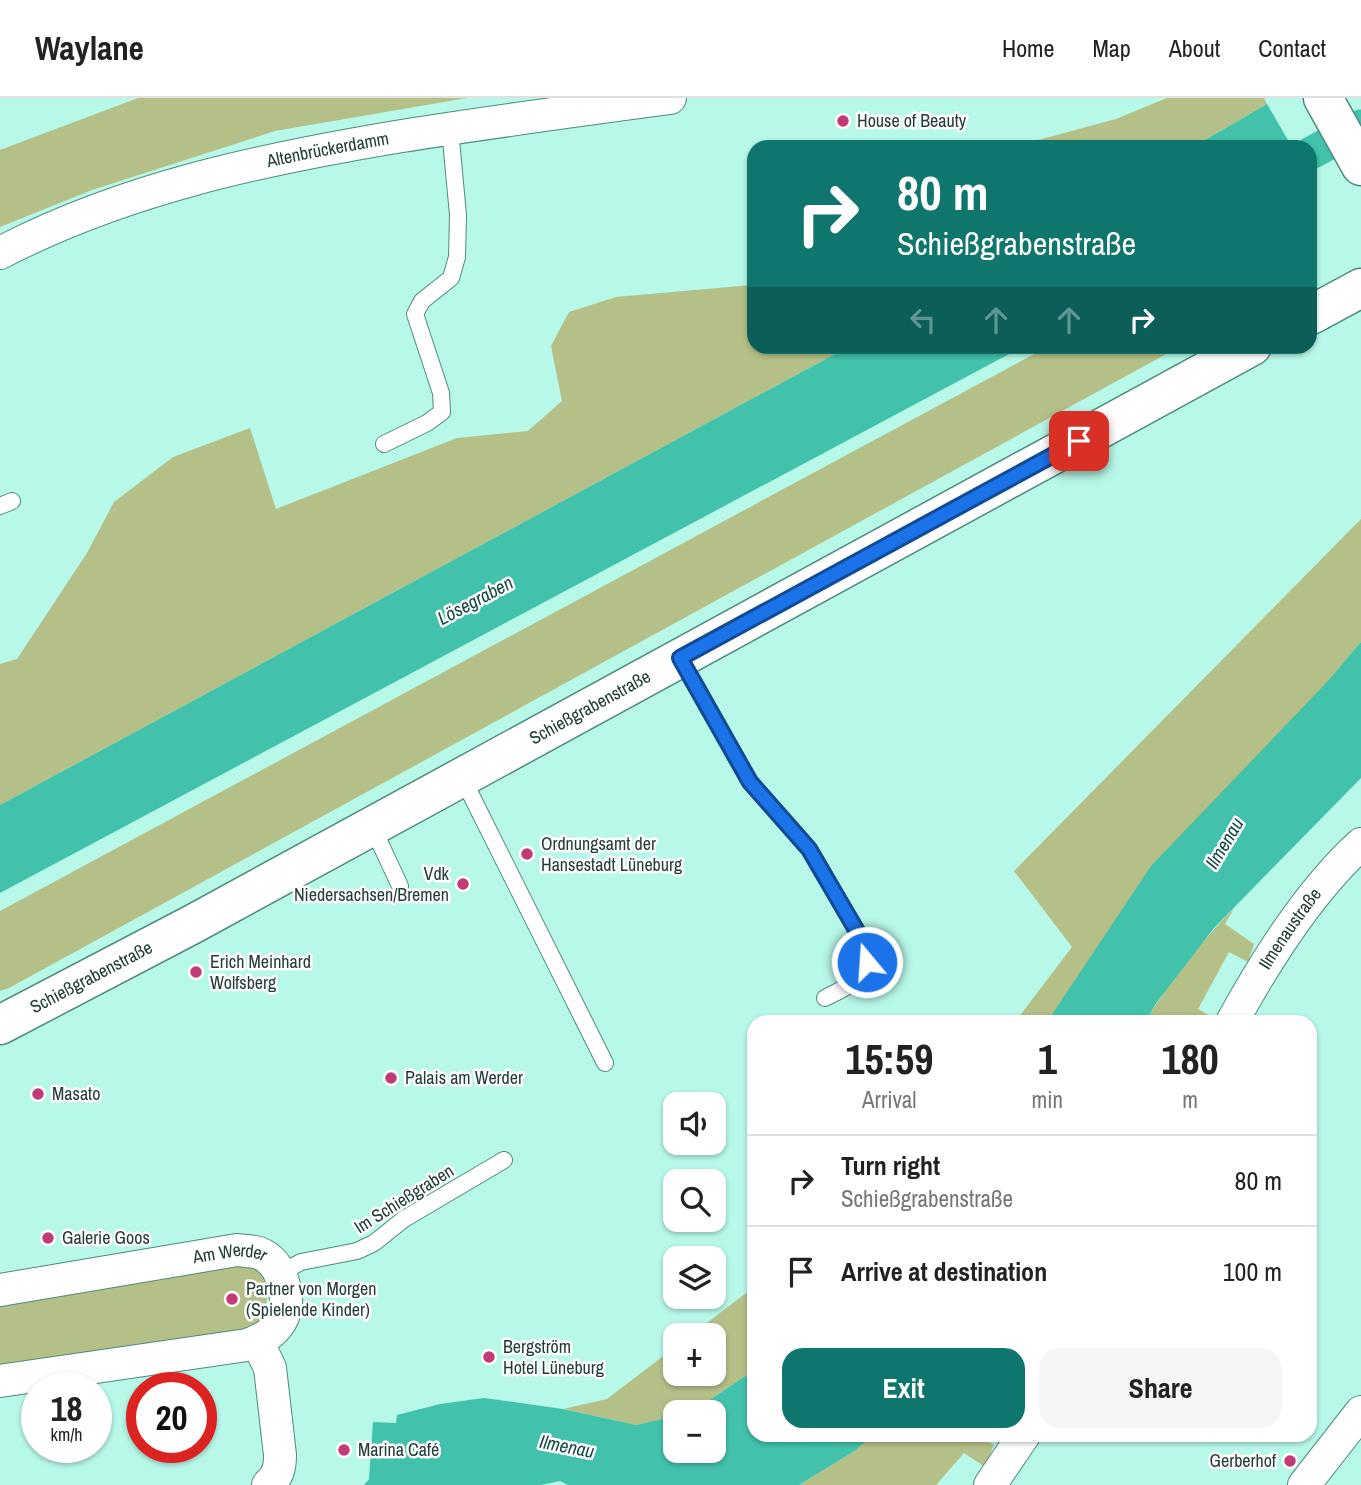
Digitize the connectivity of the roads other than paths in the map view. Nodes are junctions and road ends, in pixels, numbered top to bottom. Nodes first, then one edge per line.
1 (670, 98) edge
2 (1323, 98) edge
3 (450, 129) junction
4 (1361, 166) edge
5 (0, 253) edge
6 (1361, 288) edge
7 (1317, 312) edge
8 (1237, 354) edge
9 (384, 444) dead end
10 (680, 658) junction
11 (462, 777) junction
12 (372, 826) junction
13 (1361, 844) edge
14 (400, 886) dead end
15 (825, 998) dead end
16 (1236, 1015) edge
17 (0, 1025) edge
18 (605, 1063) dead end
19 (504, 1160) dead end
20 (280, 1273) junction
21 (0, 1290) edge
22 (257, 1341) junction
23 (0, 1381) edge
24 (1361, 1412) edge
25 (1019, 1442) edge
26 (272, 1481) edge
27 (990, 1485) edge
28 (1304, 1485) edge

1 - 3 street, Altenbrückerdamm
2 - 4 main road
3 - 5 street, Altenbrückerdamm
3 - 9 lane
6 - 7 main road
8 - 10 main road, Schießgrabenstraße
10 - 11 main road, Schießgrabenstraße
10 - 15 lane
11 - 12 main road, Schießgrabenstraße
11 - 18 lane
12 - 14 lane
12 - 17 main road, Schießgrabenstraße
13 - 16 street, Ilmenaustraße
19 - 20 lane, Im Schießgraben
20 - 21 street, Am Werder
20 - 22 street, Am Werder
22 - 23 street
22 - 26 street
24 - 28 street
25 - 27 street

